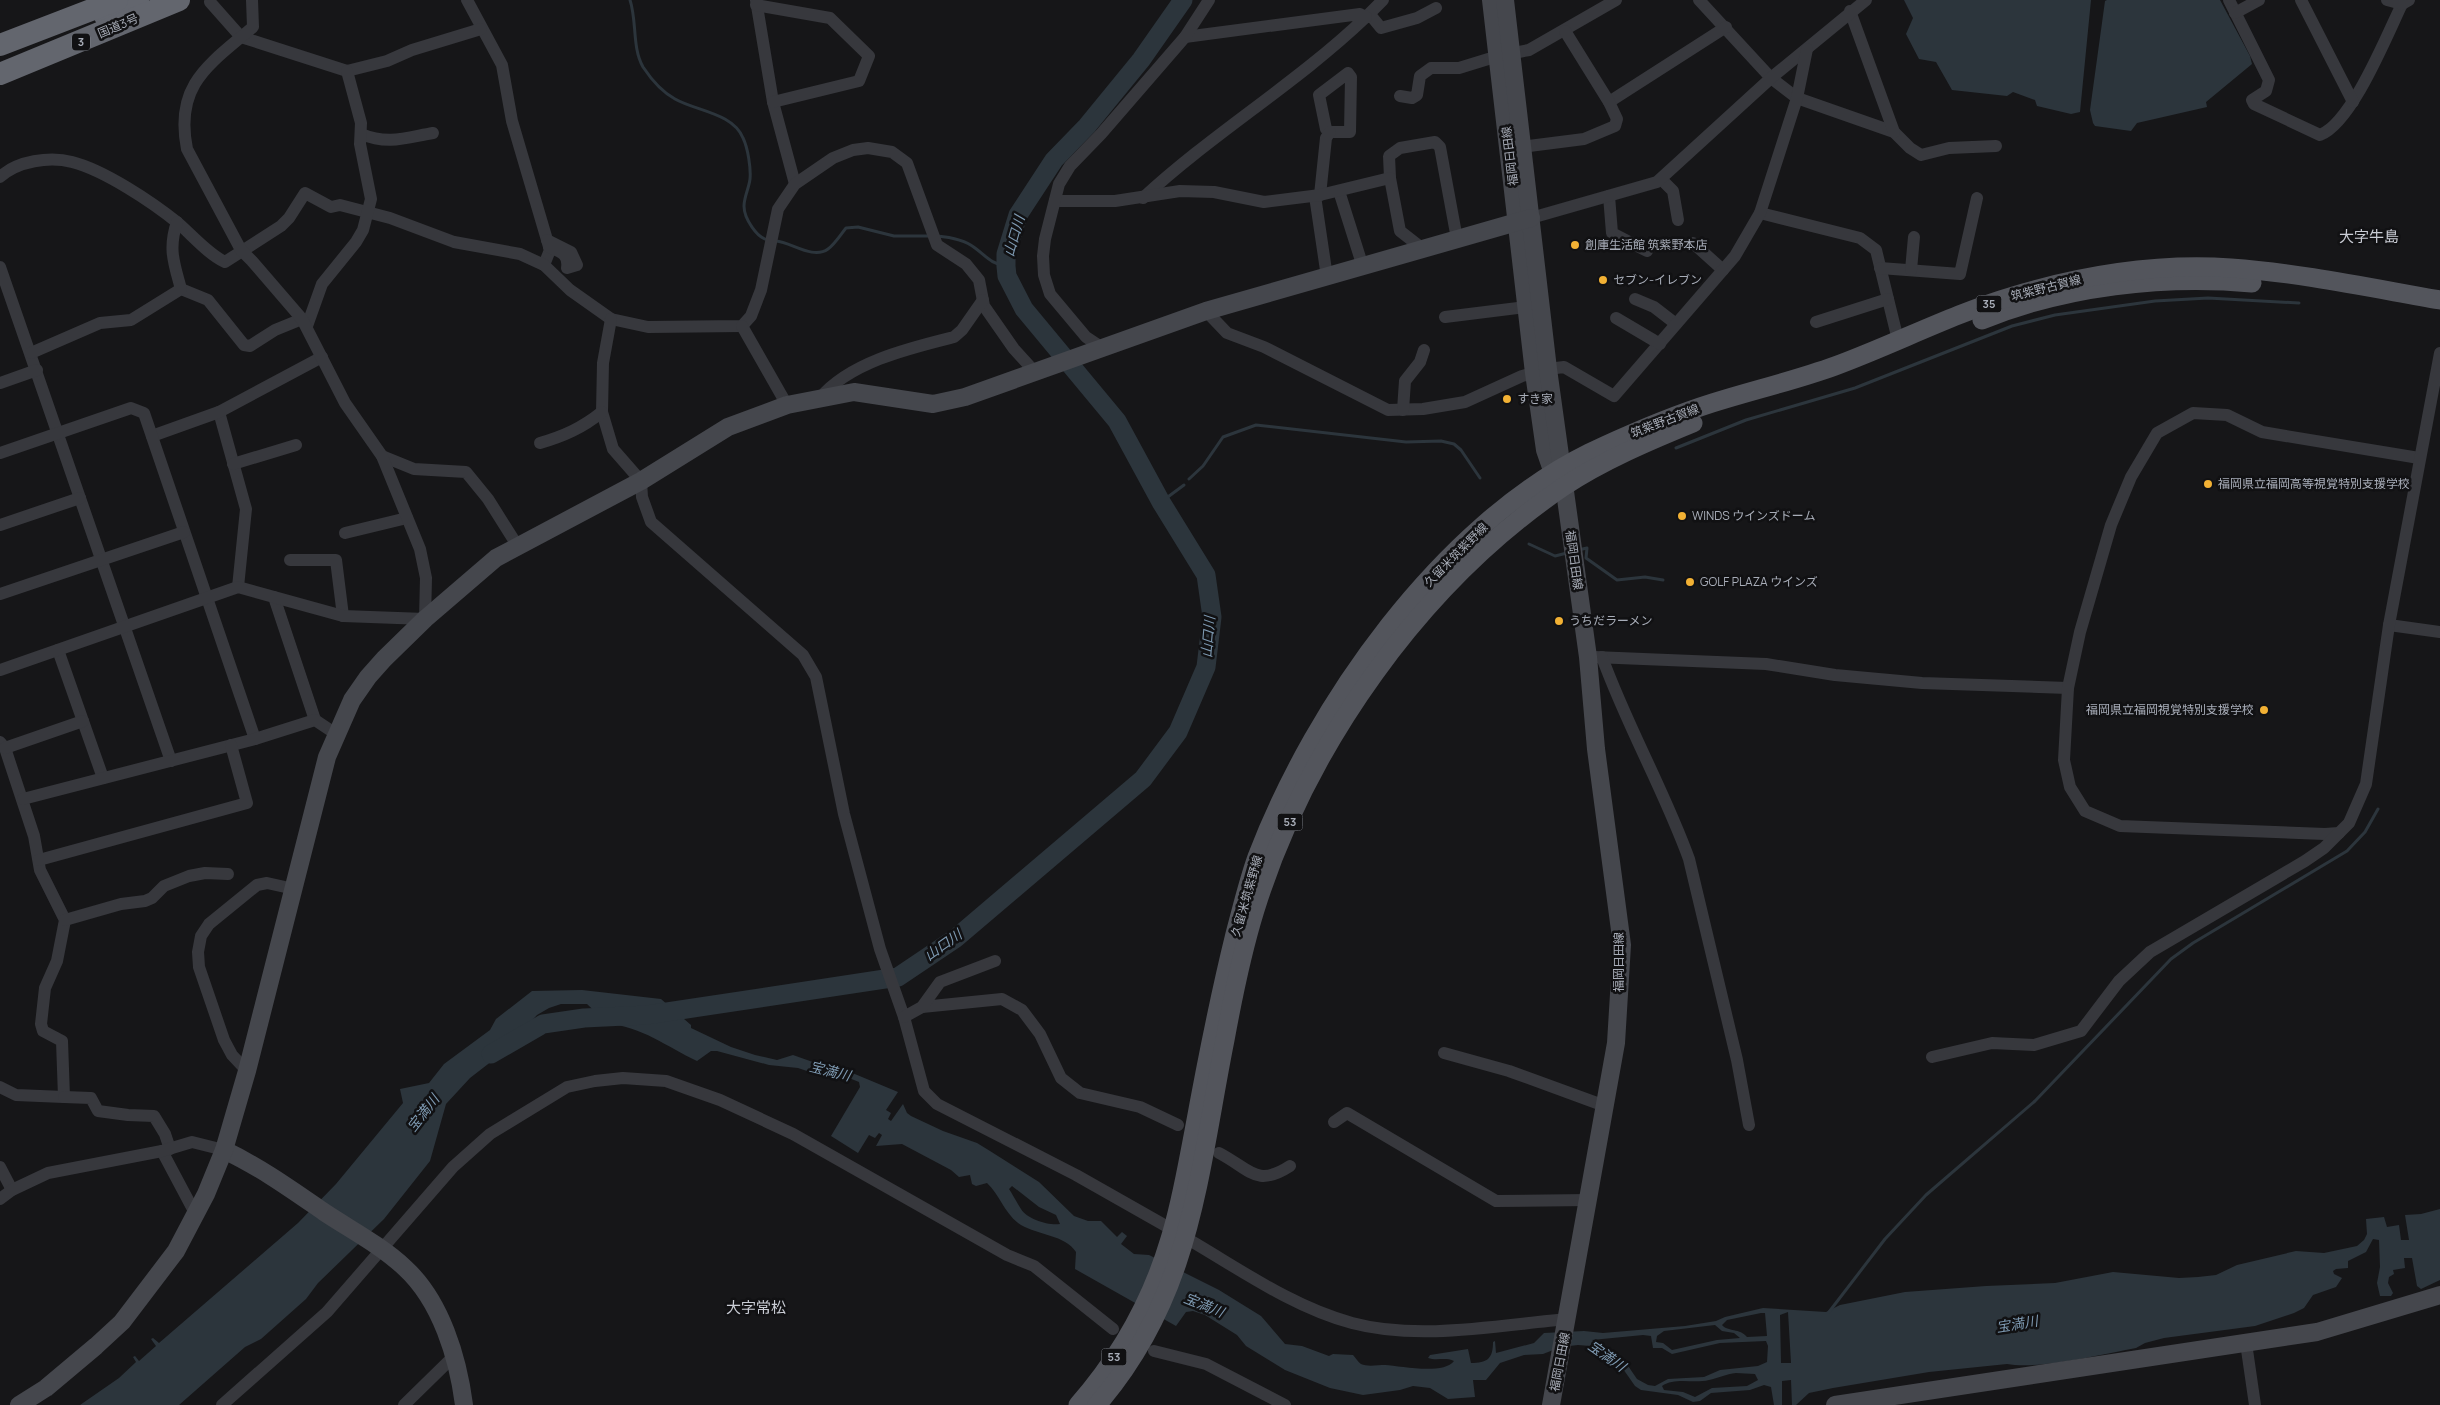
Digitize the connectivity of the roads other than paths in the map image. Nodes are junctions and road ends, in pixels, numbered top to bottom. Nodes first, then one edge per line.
1 (116, 0) edge
2 (138, 0) edge
3 (252, 0) edge
4 (467, 0) edge
5 (1210, 0) edge
6 (1383, 0) edge
7 (1491, 0) edge
8 (1505, 0) edge
9 (1616, 0) edge
10 (1699, 0) edge
11 (1866, 0) edge
12 (2229, 0) edge
13 (2259, 0) edge
14 (2301, 0) edge
15 (2387, 0) edge
16 (210, 2) dead end
17 (756, 2) edge
18 (2406, 2) edge
19 (170, 4) edge
20 (1436, 8) dead end
21 (1850, 12) junction
22 (2235, 12) junction
23 (1366, 17) junction
24 (1726, 27) junction
25 (481, 28) junction
26 (1565, 31) junction
27 (241, 37) junction
28 (1185, 38) junction
29 (0, 45) edge
30 (1807, 49) junction
31 (1505, 54) junction
32 (0, 59) edge
33 (347, 71) junction
34 (0, 74) edge
35 (1771, 78) junction
36 (0, 89) edge
37 (1400, 96) dead end
38 (1796, 98) junction
39 (773, 102) junction
40 (1609, 102) junction
41 (2353, 102) junction
42 (1330, 132) junction
43 (1894, 132) junction
44 (433, 133) dead end
45 (361, 134) junction
46 (1996, 146) dead end
47 (1521, 147) junction
48 (0, 177) edge
49 (1390, 178) junction
50 (1661, 179) junction
51 (795, 184) junction
52 (1339, 191) junction
53 (1318, 196) junction
54 (1609, 196) junction
55 (1143, 198) junction
56 (1977, 198) dead end
57 (1055, 201) junction
58 (367, 213) junction
59 (1760, 213) junction
60 (1524, 220) junction
61 (1678, 220) dead end
62 (177, 222) junction
63 (1914, 237) dead end
64 (1457, 239) junction
65 (1692, 243) dead end
66 (1423, 249) junction
67 (241, 250) junction
68 (1648, 251) dead end
69 (544, 265) junction
70 (0, 267) edge
71 (1363, 267) junction
72 (1880, 268) junction
73 (1723, 270) junction
74 (1911, 270) junction
75 (1326, 277) junction
76 (181, 289) junction
77 (1635, 299) dead end
78 (1888, 299) junction
79 (983, 300) junction
80 (2440, 300) edge
81 (6, 304) edge
82 (1526, 307) junction
83 (1206, 311) junction
84 (1445, 317) dead end
85 (1616, 318) dead end
86 (611, 319) junction
87 (1816, 322) dead end
88 (304, 323) junction
89 (1676, 324) junction
90 (742, 326) junction
91 (1898, 340) junction
92 (1660, 344) junction
93 (1098, 348) junction
94 (1424, 350) dead end
95 (2440, 353) edge
96 (31, 354) junction
97 (322, 357) junction
98 (36, 370) junction
99 (1038, 370) junction
100 (1541, 371) junction
101 (0, 382) edge
102 (820, 398) junction
103 (787, 405) junction
104 (1403, 410) junction
105 (219, 412) junction
106 (602, 412) junction
107 (57, 433) junction
108 (152, 436) junction
109 (540, 443) dead end
110 (296, 445) dead end
111 (0, 453) edge
112 (382, 456) junction
113 (2419, 458) junction
114 (233, 464) junction
115 (1560, 476) junction
116 (641, 481) junction
117 (80, 498) junction
118 (407, 518) junction
119 (0, 525) edge
120 (184, 532) junction
121 (345, 533) dead end
122 (516, 545) junction
123 (102, 560) junction
124 (290, 560) dead end
125 (238, 587) junction
126 (0, 594) edge
127 (207, 597) junction
128 (274, 597) junction
129 (343, 616) junction
130 (424, 618) junction
131 (2390, 625) junction
132 (126, 627) junction
133 (2440, 632) edge
134 (58, 650) junction
135 (1595, 657) junction
136 (0, 670) edge
137 (2068, 688) junction
138 (315, 720) junction
139 (83, 721) junction
140 (336, 734) junction
141 (254, 739) junction
142 (2, 745) edge
143 (231, 745) junction
144 (171, 761) junction
145 (104, 778) junction
146 (23, 799) junction
147 (2340, 833) junction
148 (39, 860) junction
149 (228, 874) dead end
150 (294, 889) junction
151 (65, 920) junction
152 (995, 961) dead end
153 (922, 1007) junction
154 (902, 1015) junction
155 (1444, 1053) dead end
156 (1932, 1057) dead end
157 (247, 1071) junction
158 (0, 1087) edge
159 (64, 1097) junction
160 (1605, 1106) junction
161 (1334, 1122) dead end
162 (1178, 1125) dead end
163 (1749, 1125) dead end
164 (166, 1150) junction
165 (224, 1150) junction
166 (1219, 1153) dead end
167 (1290, 1166) dead end
168 (0, 1167) edge
169 (12, 1190) junction
170 (0, 1199) edge
171 (1589, 1200) junction
172 (196, 1215) junction
173 (1178, 1239) junction
174 (377, 1247) junction
175 (2440, 1295) edge
176 (1151, 1309) junction
177 (1567, 1323) junction
178 (1113, 1329) dead end
179 (2246, 1343) junction
180 (1154, 1351) dead end
181 (454, 1356) junction
182 (19, 1405) edge
183 (222, 1405) edge
184 (404, 1405) edge
185 (464, 1405) edge
186 (1078, 1405) edge
187 (1097, 1405) edge
188 (1286, 1405) edge
189 (1551, 1405) edge
190 (1835, 1405) edge
191 (2255, 1405) edge

1 - 29 highway
2 - 32 highway, 国道3号 / 3
3 - 27 street
4 - 25 street
5 - 28 street
6 - 23 street
7 - 31 street, 福岡日田線
8 - 31 street, 福岡日田線
9 - 26 street
10 - 24 street
11 - 21 street
12 - 22 street
13 - 22 street
14 - 41 street
15 - 18 street
16 - 27 street
17 - 39 street
17 - 39 street
18 - 41 street
19 - 34 highway, 国道3号 / 3
19 - 36 highway
20 - 23 street
21 - 30 street
21 - 43 street
22 - 41 street
23 - 28 street
23 - 55 street
24 - 35 street
24 - 40 street
25 - 33 street
25 - 69 street
26 - 31 street
26 - 40 street
27 - 33 street
27 - 67 street
28 - 57 street
30 - 35 street
30 - 38 street
31 - 37 street
31 - 47 street, 福岡日田線
31 - 60 street, 福岡日田線
33 - 45 street
35 - 38 street
35 - 50 street
38 - 43 street
38 - 59 street
39 - 51 street
40 - 47 street
42 - 42 street
42 - 53 street
43 - 46 street
44 - 45 street
45 - 58 street
47 - 60 street, 福岡日田線
48 - 62 street
49 - 52 street
49 - 64 street
49 - 66 street
50 - 54 street
50 - 61 street
51 - 79 street
51 - 90 street
52 - 53 street
52 - 71 street
53 - 55 street
53 - 75 street
54 - 60 street
54 - 68 street
55 - 57 street
56 - 74 street
57 - 93 street
58 - 67 street
58 - 69 street
58 - 88 street
59 - 72 street
59 - 73 street
60 - 64 street
60 - 82 street, 福岡日田線
60 - 100 street, 福岡日田線
62 - 67 street
62 - 76 street
63 - 74 street
64 - 66 street
65 - 73 street
66 - 71 street
67 - 88 street
69 - 86 street
70 - 81 street
71 - 75 street
72 - 74 street
72 - 78 street
73 - 89 street
75 - 83 street
76 - 88 street
76 - 96 street
77 - 89 street
78 - 87 street
78 - 91 street
79 - 99 street
79 - 102 street
80 - 91 main road, 筑紫野古賀線 / 35
80 - 115 main road, 筑紫野古賀線 / 35
81 - 96 street
82 - 84 street
82 - 100 street, 福岡日田線
83 - 93 street
83 - 104 street
85 - 92 street
86 - 90 street
86 - 106 street
88 - 97 street
89 - 92 street
90 - 103 street
91 - 115 main road, 筑紫野古賀線 / 35
92 - 100 street
93 - 99 street
94 - 104 street
95 - 113 street
96 - 98 street
97 - 105 street
97 - 112 street
98 - 101 street
98 - 107 street
99 - 102 street
100 - 104 street
100 - 115 street, 福岡日田線
102 - 103 street
103 - 116 street
105 - 108 street
105 - 114 street
106 - 109 street
106 - 116 street
107 - 108 street
107 - 111 street
107 - 117 street
108 - 120 street
110 - 114 street
112 - 118 street
112 - 122 street
113 - 131 street
113 - 137 street
114 - 125 street
115 - 135 street, 福岡日田線
115 - 173 main road, 久留米筑紫野線 / 53
116 - 122 street
116 - 154 street
117 - 119 street
117 - 123 street
118 - 121 street
118 - 130 street
120 - 123 street
120 - 127 street
122 - 130 street
123 - 126 street
123 - 132 street
124 - 129 street
125 - 127 street
125 - 128 street
127 - 132 street
127 - 141 street
128 - 129 street
128 - 138 street
129 - 130 street
130 - 140 street
131 - 133 street
131 - 147 street
132 - 134 street
132 - 144 street
134 - 136 street
134 - 139 street
135 - 137 street
135 - 160 street, 福岡日田線
135 - 163 street
137 - 147 street
138 - 140 street
138 - 141 street
139 - 142 street
139 - 145 street
140 - 150 street
141 - 143 street
142 - 146 street
143 - 144 street
143 - 148 street
144 - 145 street
145 - 146 street
146 - 148 street
147 - 156 street
148 - 151 street
149 - 151 street
150 - 157 street
150 - 157 street
151 - 159 street
152 - 153 street
153 - 154 street
153 - 162 street
154 - 173 street
155 - 160 street
157 - 165 street
158 - 159 street
159 - 164 street
160 - 171 street, 福岡日田線
161 - 171 street
164 - 165 street
164 - 169 street
164 - 172 street
165 - 172 street
165 - 174 street
166 - 167 street
168 - 169 street
169 - 170 street
171 - 177 street, 福岡日田線
172 - 182 street
173 - 176 main road, 久留米筑紫野線 / 53
173 - 177 street
174 - 178 street
174 - 181 street
174 - 183 street
175 - 179 street
176 - 186 main road, 久留米筑紫野線 / 53
176 - 187 main road, 久留米筑紫野線 / 53
177 - 189 street, 福岡日田線
179 - 190 street
179 - 191 street
180 - 188 street
181 - 184 street
181 - 185 street

